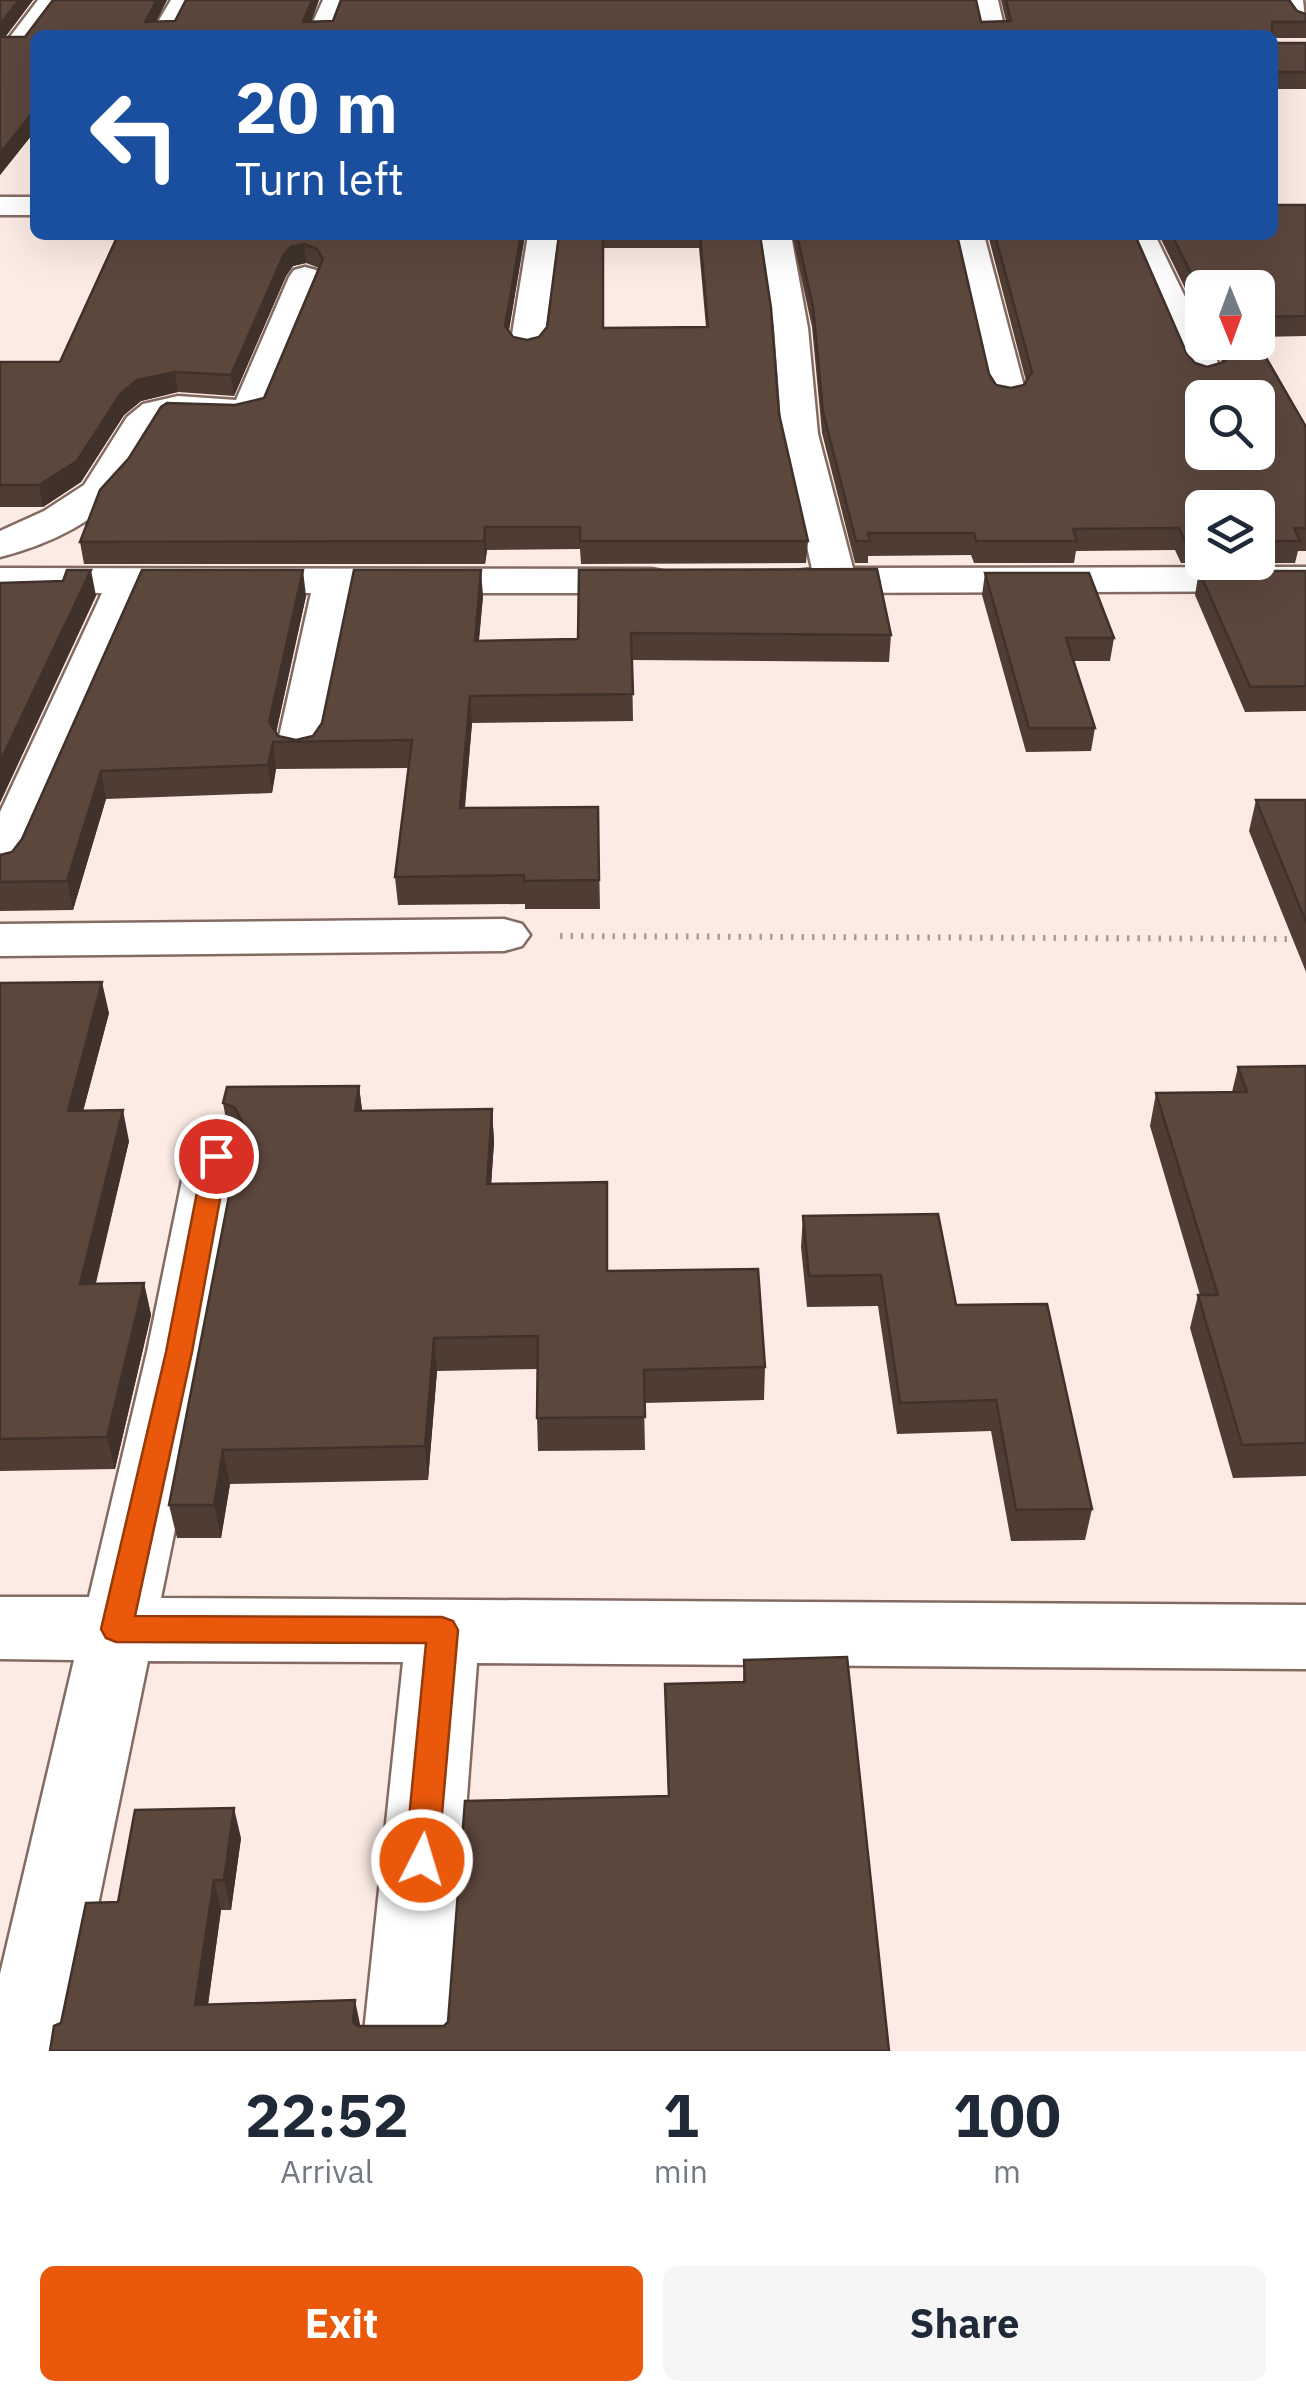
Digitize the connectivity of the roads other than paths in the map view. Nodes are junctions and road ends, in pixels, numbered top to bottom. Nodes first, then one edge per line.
1 (50, 0) edge
2 (183, 0) edge
3 (335, 0) edge
4 (986, 0) edge
5 (1291, 0) edge
6 (1306, 20) edge
7 (165, 30) edge
8 (322, 30) edge
9 (993, 30) edge
10 (17, 46) edge
11 (0, 206) edge
12 (30, 206) edge
13 (542, 240) edge
14 (777, 240) edge
15 (970, 240) edge
16 (1142, 240) edge
17 (305, 277) dead end
18 (527, 346) edge
19 (1205, 373) edge
20 (1008, 394) edge
21 (0, 545) edge
22 (1306, 579) edge
23 (0, 580) edge
24 (128, 581) junction
25 (700, 581) edge
26 (758, 581) edge
27 (835, 581) junction
28 (334, 582) junction
29 (299, 750) edge
30 (0, 866) edge
31 (504, 935) road end
32 (0, 940) edge
33 (216, 1156) dead end
34 (0, 1628) edge
35 (116, 1629) junction
36 (442, 1630) junction
37 (1306, 1637) edge
38 (25, 2051) edge
39 (404, 2051) edge

1 - 10 street
2 - 7 street
3 - 8 street
4 - 9 street
5 - 6 street
11 - 12 street
13 - 18 street
14 - 27 street
15 - 20 street
16 - 19 street
17 - 21 street
22 - 27 street
23 - 24 street
24 - 28 street
24 - 30 street
25 - 28 street
26 - 27 street
28 - 29 street
31 - 32 street
33 - 35 street
34 - 35 street
35 - 36 street
35 - 38 street
36 - 37 street
36 - 39 street

